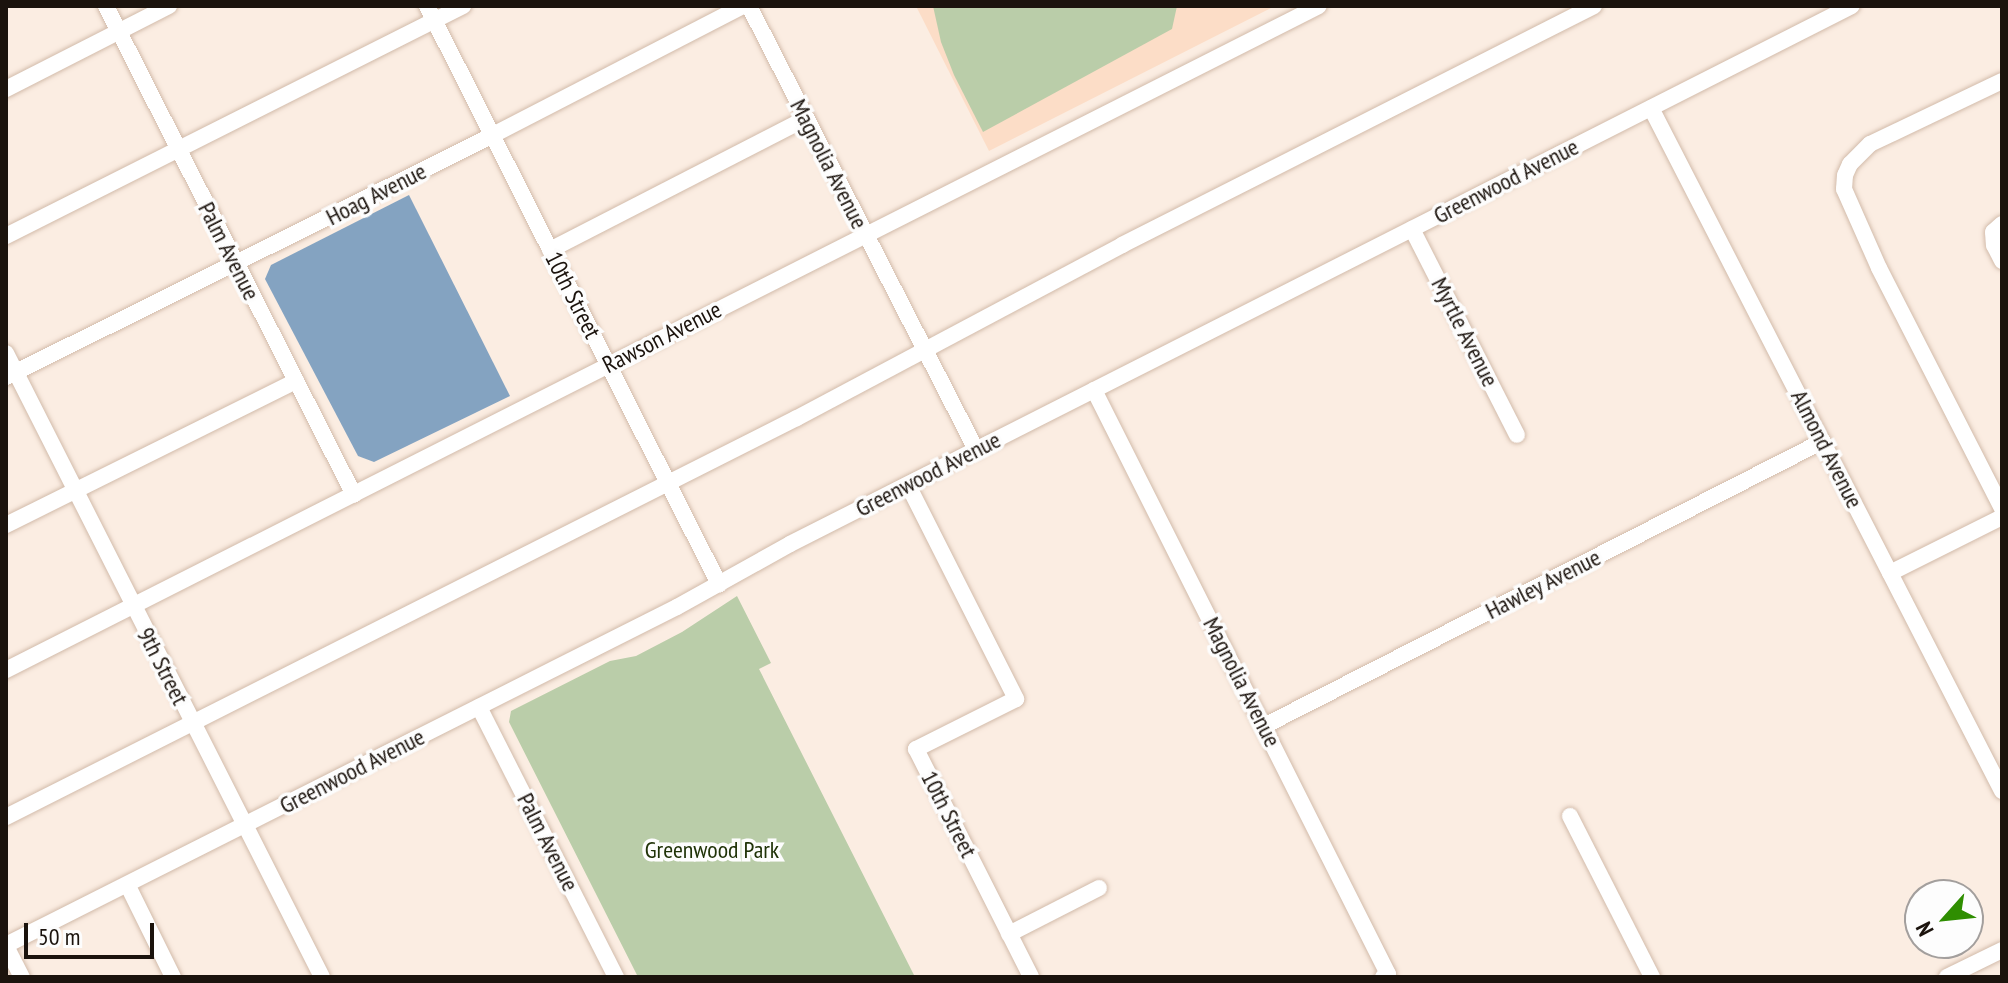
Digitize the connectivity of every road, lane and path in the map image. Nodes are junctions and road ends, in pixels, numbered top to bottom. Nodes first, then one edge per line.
1 (106, 6) edge
2 (169, 6) edge
3 (463, 6) edge
4 (746, 6) edge
5 (1319, 6) edge
6 (1594, 6) edge
7 (1852, 6) edge
8 (1833, 10) edge
9 (431, 13) edge
10 (119, 31) junction
11 (2002, 81) edge
12 (6, 89) edge
13 (1651, 108) junction
14 (805, 119) junction
15 (493, 135) junction
16 (177, 148) junction
17 (2002, 224) edge
18 (1412, 229) junction
19 (865, 235) junction
20 (6, 236) edge
21 (550, 250) junction
22 (2002, 261) edge
23 (236, 264) junction
24 (924, 348) junction
25 (6, 353) edge
26 (608, 365) junction
27 (11, 374) edge
28 (296, 381) junction
29 (1094, 390) junction
30 (1517, 435) dead end
31 (1823, 441) junction
32 (976, 450) junction
33 (668, 483) junction
34 (908, 485) junction
35 (75, 491) junction
36 (354, 495) junction
37 (2002, 508) edge
38 (2002, 517) edge
39 (6, 525) edge
40 (1890, 573) junction
41 (719, 584) junction
42 (132, 606) junction
43 (6, 670) edge
44 (479, 707) junction
45 (191, 722) junction
46 (1264, 726) junction
47 (2002, 791) edge
48 (1570, 816) dead end
49 (6, 817) edge
50 (244, 826) junction
51 (128, 886) junction
52 (1099, 888) dead end
53 (1009, 934) junction
54 (6, 946) edge
55 (2002, 950) edge
56 (1386, 976) edge
57 (22, 977) edge
58 (173, 977) edge
59 (322, 977) edge
60 (616, 977) edge
61 (1031, 977) edge
62 (1652, 977) edge
63 (1947, 977) edge

1 - 10 street, Palm Avenue
2 - 10 street
3 - 9 street
4 - 14 street, Magnolia Avenue
4 - 15 street, Hoag Avenue
5 - 19 street, Rawson Avenue
6 - 24 street
7 - 8 street, Greenwood Avenue
8 - 13 street, Greenwood Avenue
9 - 15 street, 10th Street
9 - 16 street
10 - 12 street
10 - 16 street, Palm Avenue
11 - 37 street
13 - 18 street, Greenwood Avenue
13 - 31 street, Almond Avenue
14 - 19 street, Magnolia Avenue
14 - 21 street
15 - 21 street, 10th Street
15 - 23 street, Hoag Avenue
16 - 20 street
16 - 23 street, Palm Avenue
17 - 22 street
18 - 29 street, Greenwood Avenue
18 - 30 street, Myrtle Avenue
19 - 24 street, Magnolia Avenue
19 - 26 street, Rawson Avenue
21 - 26 street, 10th Street
23 - 27 street, Hoag Avenue
23 - 28 street, Palm Avenue
24 - 32 street, Magnolia Avenue
24 - 33 street
25 - 27 street, 9th Street
26 - 33 street, 10th Street
26 - 36 street, Rawson Avenue
27 - 35 street, 9th Street
28 - 35 street
28 - 36 street, Palm Avenue
29 - 32 street, Greenwood Avenue
29 - 46 street, Magnolia Avenue
31 - 40 street, Almond Avenue
31 - 46 street, Hawley Avenue
32 - 34 street, Greenwood Avenue
33 - 41 street, 10th Street
33 - 45 street
34 - 41 street, Greenwood Avenue
34 - 53 street, 10th Street
35 - 39 street
35 - 42 street, 9th Street
36 - 42 street, Rawson Avenue
38 - 40 street
40 - 47 street, Almond Avenue
41 - 44 street, Greenwood Avenue
42 - 43 street, Rawson Avenue
42 - 45 street, 9th Street
44 - 50 street, Greenwood Avenue
44 - 60 street, Palm Avenue
45 - 49 street
45 - 50 street, 9th Street
46 - 56 street, Magnolia Avenue
48 - 62 street
50 - 51 street, Greenwood Avenue
50 - 59 street, 9th Street
51 - 54 street, Greenwood Avenue
51 - 58 street
52 - 53 street
53 - 61 street, 10th Street
54 - 57 street
55 - 63 street

